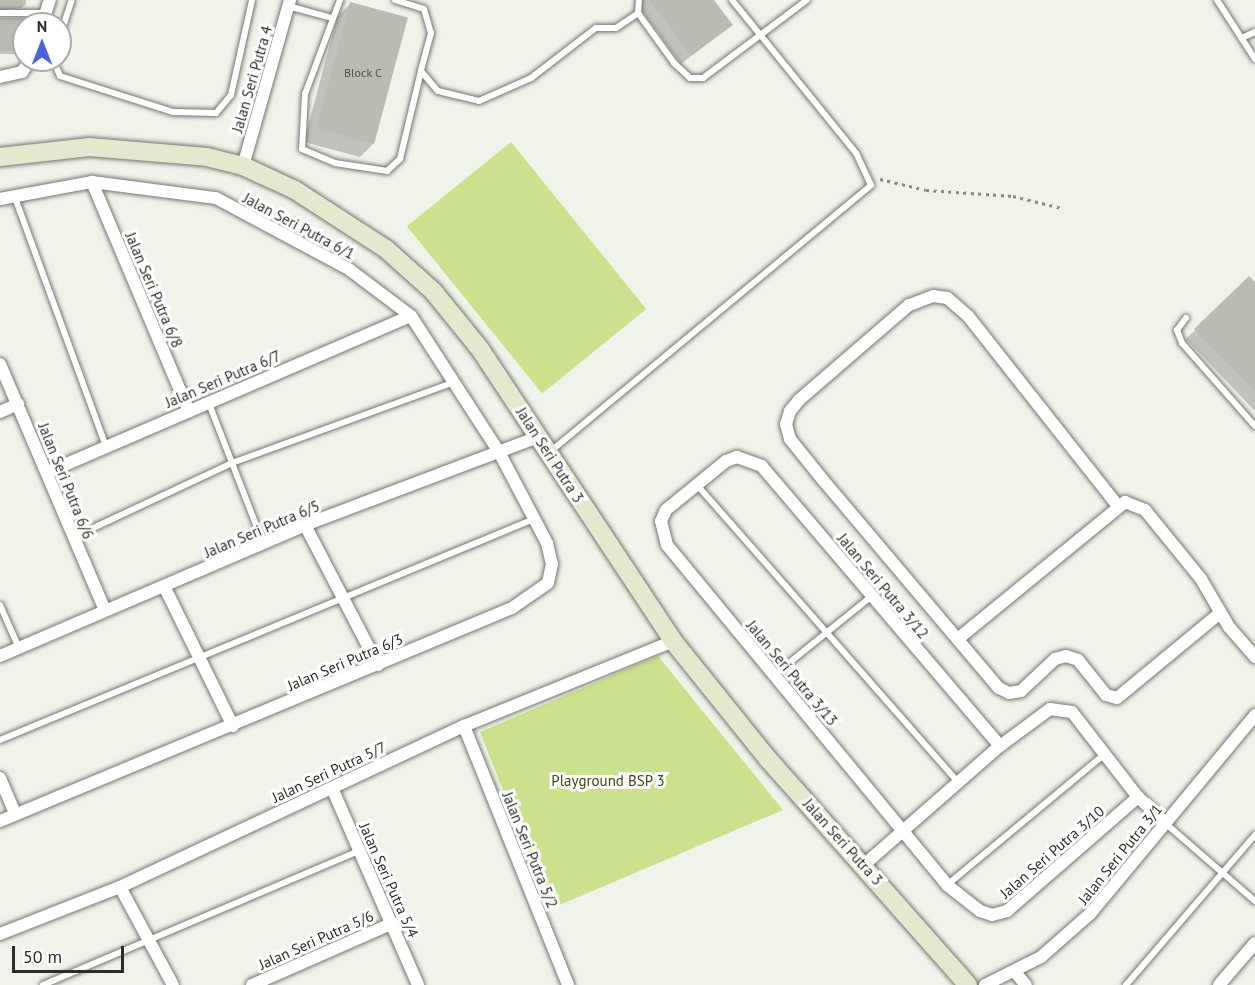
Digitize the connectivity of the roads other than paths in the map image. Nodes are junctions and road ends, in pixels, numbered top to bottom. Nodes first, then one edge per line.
1 (252, 0) edge
2 (340, 0) edge
3 (395, 0) edge
4 (639, 0) edge
5 (732, 0) edge
6 (807, 0) edge
7 (1217, 0) edge
8 (289, 3) edge
9 (638, 13) junction
10 (332, 18) junction
11 (1255, 32) edge
12 (759, 36) junction
13 (1242, 38) junction
14 (1255, 59) edge
15 (421, 71) junction
16 (22, 72) edge
17 (58, 72) edge
18 (0, 77) edge
19 (0, 157) edge
20 (243, 166) junction
21 (92, 182) junction
22 (14, 195) junction
23 (0, 199) edge
24 (411, 316) junction
25 (1186, 318) dead end
26 (0, 364) edge
27 (454, 382) junction
28 (208, 401) junction
29 (18, 404) junction
30 (188, 409) junction
31 (0, 412) edge
32 (1255, 426) edge
33 (538, 437) junction
34 (106, 447) junction
35 (499, 452) junction
36 (549, 453) junction
37 (737, 457) joint
38 (232, 463) junction
39 (48, 472) junction
40 (696, 484) junction
41 (1118, 506) junction
42 (534, 519) junction
43 (305, 525) junction
44 (73, 537) junction
45 (263, 543) junction
46 (165, 588) junction
47 (342, 596) junction
48 (872, 596) junction
49 (0, 605) edge
50 (105, 610) junction
51 (1220, 613) junction
52 (828, 634) junction
53 (959, 638) junction
54 (674, 641) junction
55 (19, 648) junction
56 (0, 656) edge
57 (1255, 657) edge
58 (200, 658) junction
59 (378, 665) junction
60 (774, 675) junction
61 (1255, 715) edge
62 (233, 726) junction
63 (464, 726) junction
64 (0, 740) edge
65 (1000, 746) junction
66 (1106, 754) junction
67 (0, 778) edge
68 (958, 782) junction
69 (332, 788) junction
70 (1138, 797) junction
71 (15, 814) junction
72 (0, 822) edge
73 (1165, 822) junction
74 (903, 831) junction
75 (1255, 835) edge
76 (359, 851) junction
77 (865, 864) junction
78 (1224, 872) junction
79 (947, 885) junction
80 (120, 887) junction
81 (1255, 901) edge
82 (980, 911) joint
83 (393, 923) junction
84 (0, 934) edge
85 (149, 938) junction
86 (1255, 943) edge
87 (1015, 972) junction
88 (1224, 983) edge
89 (43, 985) edge
90 (172, 985) edge
91 (252, 985) edge
92 (418, 985) edge
93 (568, 985) edge
94 (968, 985) edge
95 (985, 985) edge
96 (1026, 985) edge
97 (1126, 985) edge

1 - 17 lane
2 - 10 lane
3 - 15 lane
4 - 9 lane
5 - 12 lane
6 - 12 lane
7 - 13 lane
8 - 10 lane
8 - 20 street, Jalan Seri Putra 4
9 - 12 lane
9 - 15 lane
10 - 15 lane
11 - 13 lane
12 - 36 lane
13 - 14 lane
16 - 18 street
19 - 20 street, Jalan Seri Putra 3
20 - 33 street, Jalan Seri Putra 3
21 - 22 street, Jalan Seri Putra 6/1
21 - 24 street, Jalan Seri Putra 6/1
21 - 30 street, Jalan Seri Putra 6/8
22 - 23 street, Jalan Seri Putra 6/1
22 - 34 lane
24 - 27 street, Jalan Seri Putra 6/1
24 - 28 street, Jalan Seri Putra 6/7
25 - 32 lane
26 - 29 street, Jalan Seri Putra 6/6
27 - 35 street, Jalan Seri Putra 6/1
27 - 38 lane
28 - 30 street, Jalan Seri Putra 6/7
28 - 38 lane
29 - 31 street
29 - 39 street, Jalan Seri Putra 6/6
30 - 34 street, Jalan Seri Putra 6/7
33 - 35 street, Jalan Seri Putra 6/5
33 - 36 street, Jalan Seri Putra 3
34 - 39 street, Jalan Seri Putra 6/7
35 - 42 street, Jalan Seri Putra 6/3
35 - 43 street, Jalan Seri Putra 6/5
36 - 54 street, Jalan Seri Putra 3
37 - 40 street, Jalan Seri Putra 3/13
37 - 48 street, Jalan Seri Putra 3/12
38 - 44 lane
38 - 45 lane
39 - 44 street, Jalan Seri Putra 6/6
40 - 52 lane
40 - 60 street, Jalan Seri Putra 3/13
41 - 51 street
41 - 53 street
41 - 53 street
42 - 47 lane
42 - 59 street, Jalan Seri Putra 6/3
43 - 45 street, Jalan Seri Putra 6/5
43 - 47 street
44 - 50 street, Jalan Seri Putra 6/6
45 - 46 street, Jalan Seri Putra 6/5
46 - 50 street, Jalan Seri Putra 6/5
46 - 58 street
47 - 58 lane
47 - 59 street
48 - 52 lane
48 - 65 street, Jalan Seri Putra 3/12
49 - 55 lane
50 - 55 street, Jalan Seri Putra 6/5
51 - 53 street
51 - 57 street
52 - 60 lane
52 - 68 lane
54 - 63 street, Jalan Seri Putra 5/7
54 - 77 street, Jalan Seri Putra 3
55 - 56 street, Jalan Seri Putra 6/5
58 - 62 street
58 - 64 lane
59 - 62 street, Jalan Seri Putra 6/3
60 - 74 street, Jalan Seri Putra 3/13
61 - 73 street, Jalan Seri Putra 3/1
62 - 71 street, Jalan Seri Putra 6/3
63 - 69 street, Jalan Seri Putra 5/7
63 - 93 street, Jalan Seri Putra 5/2
65 - 66 street
65 - 68 street
66 - 70 street
66 - 79 lane
67 - 71 street
68 - 74 street
69 - 76 street, Jalan Seri Putra 5/4
69 - 80 street, Jalan Seri Putra 5/7
70 - 73 street
70 - 82 street, Jalan Seri Putra 3/10
71 - 72 street, Jalan Seri Putra 6/3
73 - 78 lane
73 - 87 street, Jalan Seri Putra 3/1
74 - 77 street
74 - 79 street, Jalan Seri Putra 3/13
75 - 78 lane
76 - 83 street, Jalan Seri Putra 5/4
76 - 85 lane
77 - 94 street, Jalan Seri Putra 3
78 - 81 lane
78 - 97 lane
79 - 82 street, Jalan Seri Putra 3/13
80 - 84 street, Jalan Seri Putra 5/7
80 - 85 street
83 - 91 street, Jalan Seri Putra 5/6
83 - 92 street, Jalan Seri Putra 5/4
85 - 89 lane
85 - 90 street
86 - 88 street
87 - 95 street, Jalan Seri Putra 3/1
87 - 96 street

